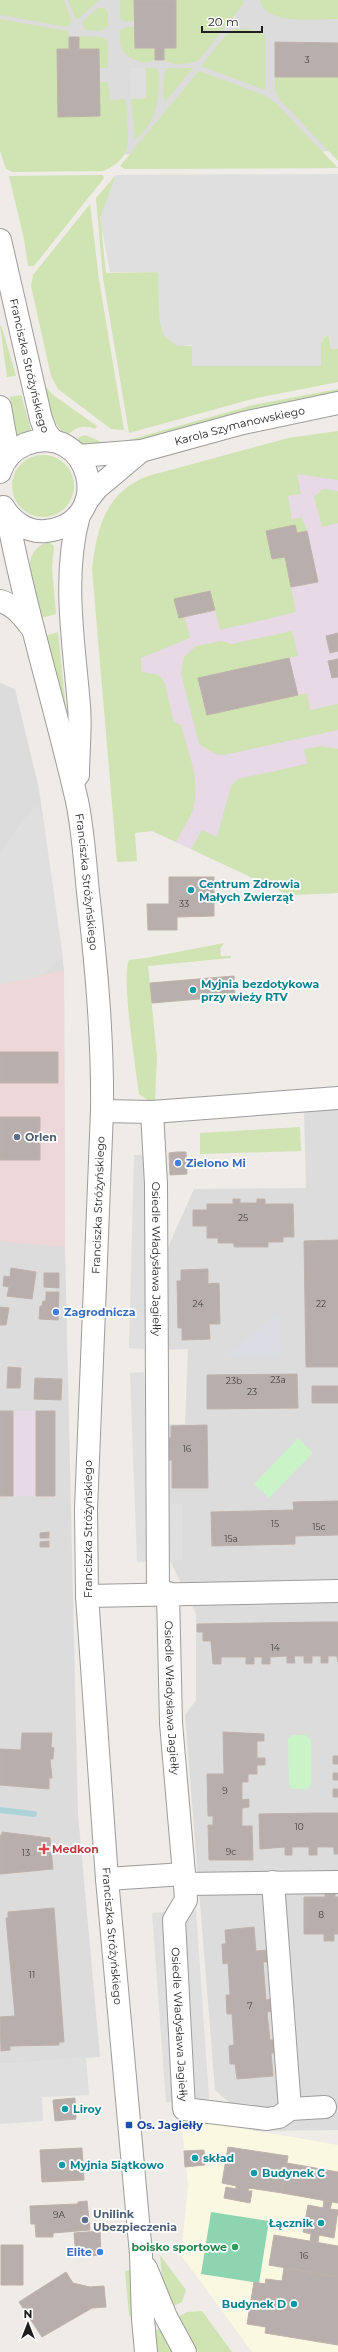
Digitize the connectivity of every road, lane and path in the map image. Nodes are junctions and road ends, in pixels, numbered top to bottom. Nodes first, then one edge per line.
1 (0, 240) edge
2 (338, 403) edge
3 (0, 407) edge
4 (53, 441) junction
5 (141, 451) junction
6 (79, 456) junction
7 (3, 465) edge
8 (3, 507) edge
9 (83, 509) junction
10 (42, 532) junction
11 (8, 563) edge
12 (0, 602) edge
13 (33, 630) junction
14 (77, 803) junction
15 (338, 1098) edge
16 (102, 1111) junction
17 (152, 1112) junction
18 (338, 1591) edge
19 (163, 1593) junction
20 (87, 1596) junction
21 (107, 1879) junction
22 (185, 1879) junction
23 (273, 1882) junction
24 (338, 1882) edge
25 (325, 2107) dead end
26 (290, 2109) junction
27 (141, 2254) junction
28 (146, 2352) edge
29 (185, 2352) edge

1 - 4 street, Franciszka Stróżyńskiego
2 - 5 street, Karola Szymanowskiego
3 - 7 street
4 - 6 street
4 - 7 street
5 - 6 street, Karola Szymanowskiego
5 - 9 street, Karola Szymanowskiego
6 - 9 street, Franciszka Stróżyńskiego
8 - 10 street
8 - 11 street, Franciszka Stróżyńskiego
9 - 10 street
9 - 14 street, Franciszka Stróżyńskiego
10 - 11 street
11 - 13 street, Franciszka Stróżyńskiego
12 - 13 street
13 - 14 street, Franciszka Stróżyńskiego
14 - 16 street, Franciszka Stróżyńskiego
15 - 17 street
16 - 17 street
16 - 20 street, Franciszka Stróżyńskiego
17 - 19 street, Osiedle Władysława Jagiełły
18 - 19 street
19 - 20 street
19 - 22 street, Osiedle Władysława Jagiełły
20 - 21 street, Franciszka Stróżyńskiego
21 - 22 street
21 - 27 street, Franciszka Stróżyńskiego
22 - 23 street
22 - 26 street, Osiedle Władysława Jagiełły
23 - 24 street
23 - 26 street
25 - 26 street, Osiedle Władysława Jagiełły
27 - 28 street, Franciszka Stróżyńskiego
27 - 29 street, Franciszka Stróżyńskiego

